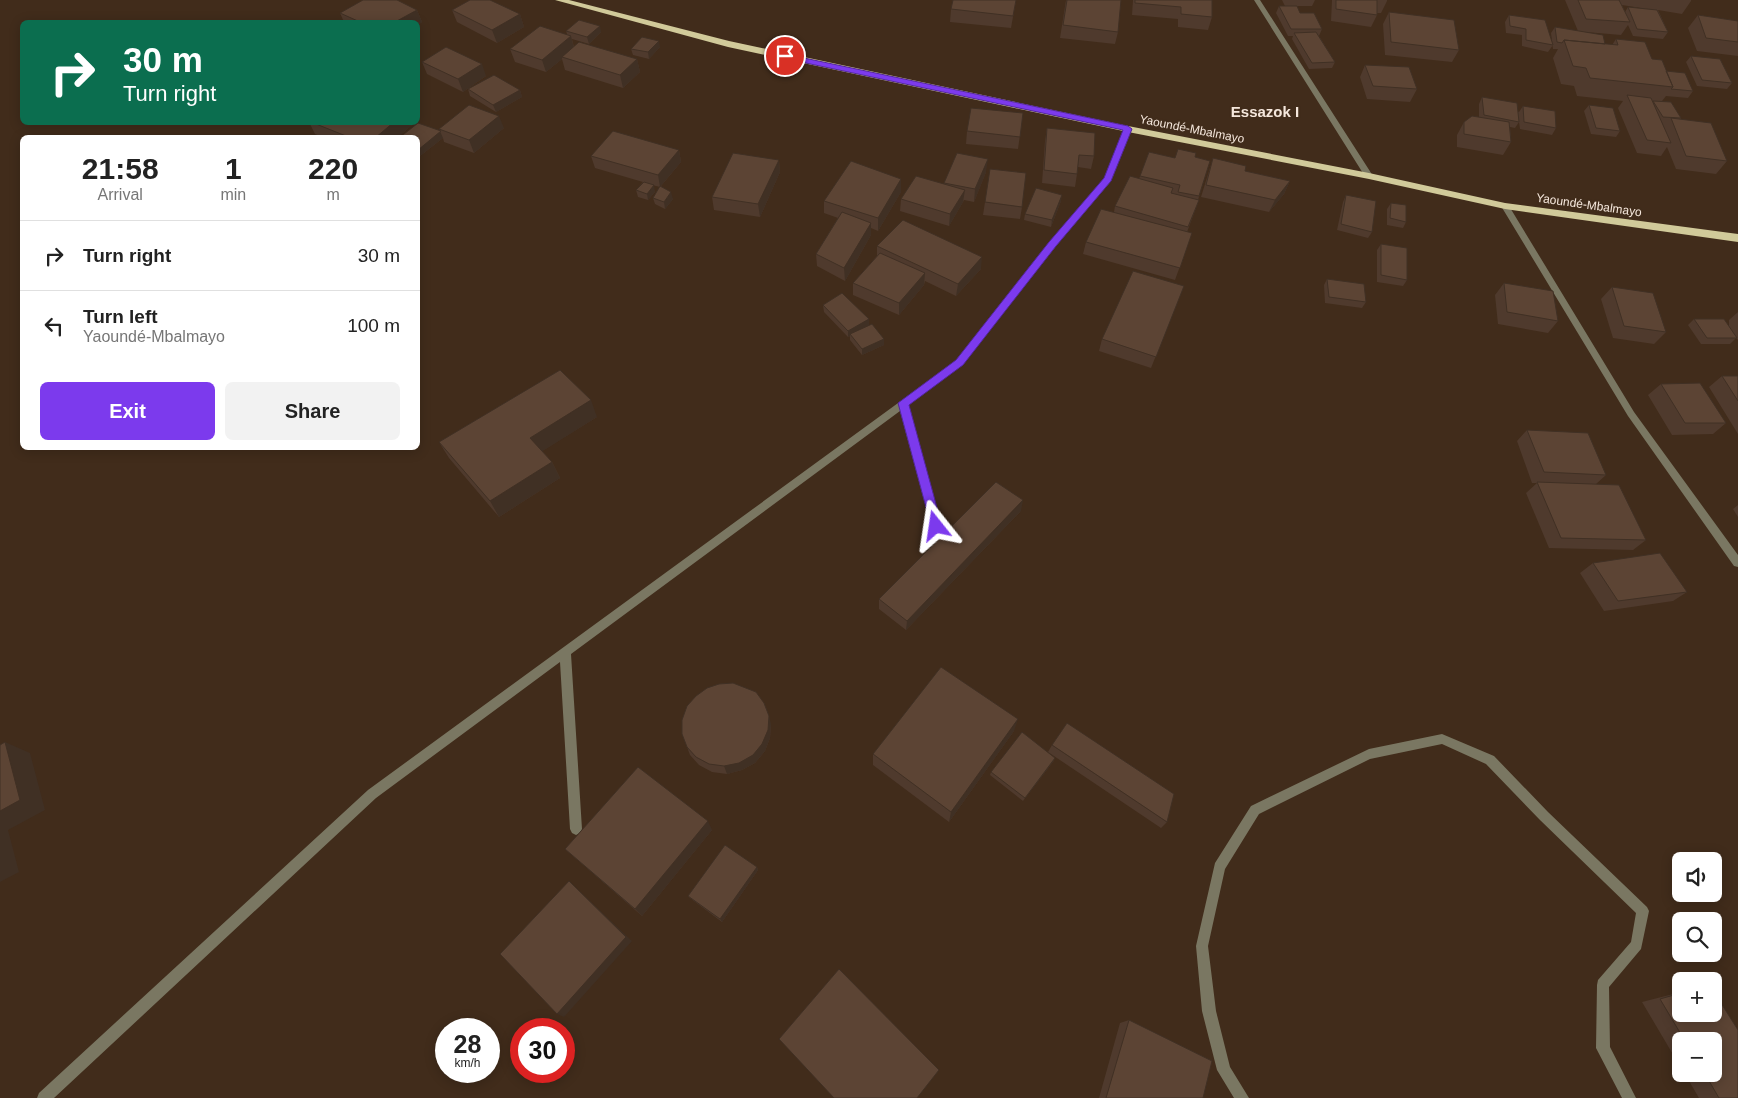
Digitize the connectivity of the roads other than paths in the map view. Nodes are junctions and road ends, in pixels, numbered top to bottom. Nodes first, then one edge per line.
1 (559, 0) edge
2 (1257, 0) edge
3 (1128, 129) junction
4 (1369, 176) junction
5 (1505, 206) junction
6 (1738, 238) edge
7 (903, 403) junction
8 (936, 526) dead end
9 (1738, 564) edge
10 (565, 652) junction
11 (576, 829) dead end
12 (44, 1098) edge
13 (1242, 1098) edge
14 (1628, 1098) edge

1 - 3 highway, Yaoundé-Mbalmayo
2 - 4 street
3 - 4 highway, Yaoundé-Mbalmayo
3 - 7 street
4 - 5 highway, Yaoundé-Mbalmayo
5 - 6 highway, Yaoundé-Mbalmayo
5 - 9 street
7 - 8 street
7 - 10 street
10 - 11 street
10 - 12 street
13 - 14 street

